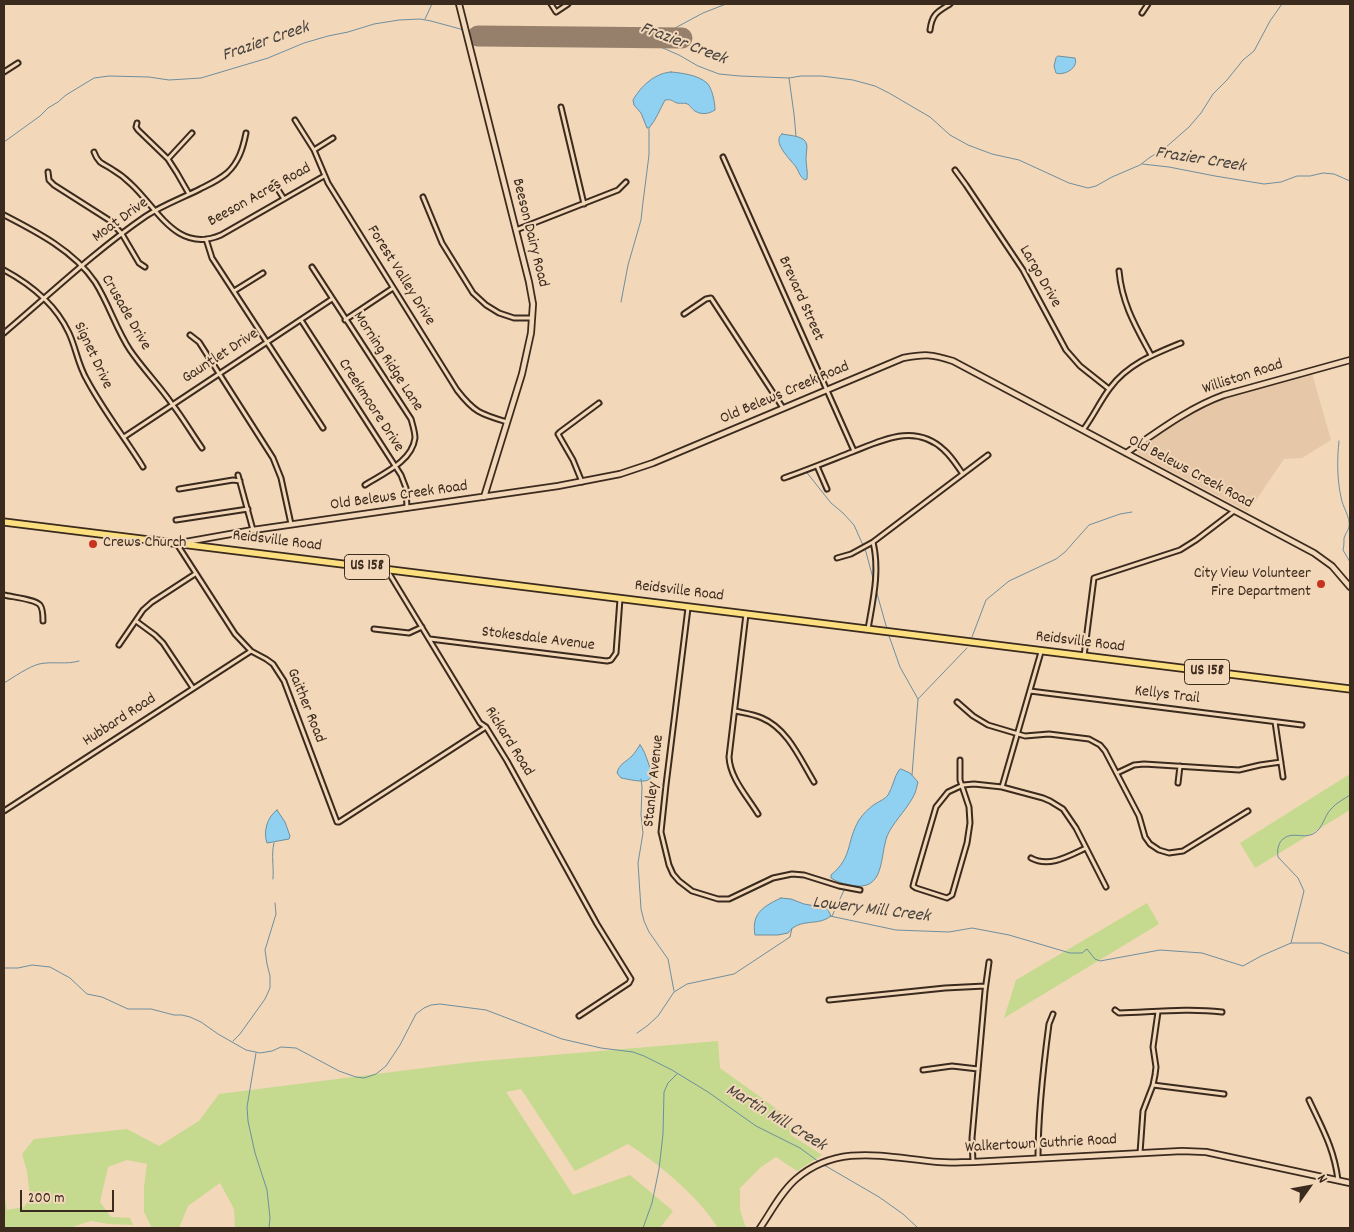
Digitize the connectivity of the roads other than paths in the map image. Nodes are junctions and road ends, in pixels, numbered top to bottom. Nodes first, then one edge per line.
1 (459, 4) edge
2 (551, 4) edge
3 (568, 4) edge
4 (950, 4) edge
5 (1148, 4) edge
6 (1142, 13) dead end
7 (930, 30) dead end
8 (18, 63) dead end
9 (4, 72) edge
10 (561, 107) dead end
11 (295, 120) dead end
12 (137, 123) dead end
13 (192, 133) dead end
14 (246, 133) dead end
15 (333, 138) dead end
16 (314, 150) junction
17 (94, 152) dead end
18 (723, 157) dead end
19 (168, 159) junction
20 (955, 170) dead end
21 (48, 172) dead end
22 (324, 176) junction
23 (626, 182) dead end
24 (274, 183) dead end
25 (188, 194) junction
26 (422, 197) dead end
27 (284, 198) junction
28 (584, 204) junction
29 (155, 210) junction
30 (4, 215) edge
31 (516, 230) junction
32 (122, 234) junction
33 (206, 240) junction
34 (81, 266) junction
35 (312, 266) dead end
36 (145, 267) dead end
37 (4, 270) edge
38 (1119, 272) dead end
39 (263, 273) dead end
40 (393, 288) junction
41 (234, 291) junction
42 (43, 299) junction
43 (332, 299) junction
44 (684, 314) dead end
45 (532, 318) junction
46 (301, 320) junction
47 (345, 320) junction
48 (4, 334) edge
49 (190, 335) dead end
50 (267, 342) junction
51 (1181, 343) dead end
52 (1152, 355) junction
53 (1350, 360) edge
54 (219, 373) junction
55 (1109, 389) junction
56 (827, 390) junction
57 (598, 403) dead end
58 (173, 404) junction
59 (782, 408) junction
60 (508, 422) junction
61 (323, 428) dead end
62 (1083, 430) junction
63 (124, 436) junction
64 (202, 448) dead end
65 (854, 451) junction
66 (1126, 453) junction
67 (988, 455) dead end
68 (394, 466) junction
69 (817, 466) junction
70 (143, 467) dead end
71 (963, 474) junction
72 (238, 475) dead end
73 (784, 478) dead end
74 (240, 481) junction
75 (582, 482) junction
76 (365, 485) dead end
77 (179, 489) dead end
78 (827, 489) dead end
79 (484, 497) junction
80 (407, 508) junction
81 (248, 509) junction
82 (1234, 511) junction
83 (176, 520) dead end
84 (4, 522) edge
85 (291, 525) junction
86 (253, 530) junction
87 (873, 542) junction
88 (176, 543) junction
89 (837, 558) dead end
90 (387, 570) junction
91 (195, 574) junction
92 (1350, 587) edge
93 (4, 595) edge
94 (620, 599) junction
95 (688, 607) junction
96 (746, 614) junction
97 (136, 620) junction
98 (43, 621) dead end
99 (422, 627) junction
100 (374, 628) dead end
101 (868, 630) junction
102 (429, 638) junction
103 (119, 645) dead end
104 (251, 652) junction
105 (1041, 652) junction
106 (1084, 657) junction
107 (193, 688) junction
108 (1350, 690) edge
109 (1030, 691) junction
110 (957, 702) dead end
111 (735, 711) junction
112 (1275, 722) junction
113 (1302, 725) dead end
114 (486, 727) junction
115 (1018, 733) junction
116 (960, 760) dead end
117 (1281, 762) junction
118 (1180, 766) junction
119 (1117, 773) junction
120 (1283, 777) dead end
121 (814, 782) dead end
122 (1178, 783) dead end
123 (963, 785) junction
124 (1002, 788) junction
125 (4, 811) edge
126 (1248, 812) dead end
127 (758, 814) dead end
128 (1086, 848) junction
129 (1031, 858) dead end
130 (1106, 887) dead end
131 (860, 890) dead end
132 (989, 962) dead end
133 (986, 986) junction
134 (830, 1000) dead end
135 (1115, 1010) dead end
136 (1158, 1012) junction
137 (1222, 1012) dead end
138 (1053, 1014) dead end
139 (579, 1016) dead end
140 (978, 1069) junction
141 (923, 1070) dead end
142 (1153, 1085) junction
143 (1224, 1094) dead end
144 (1309, 1100) dead end
145 (1140, 1153) junction
146 (1038, 1158) junction
147 (973, 1162) junction
148 (1338, 1180) junction
149 (1350, 1183) edge
150 (760, 1228) edge

1 - 31 street, Beeson Dairy Road
2 - 3 street
4 - 7 street
5 - 6 street
8 - 9 street
10 - 28 street
11 - 16 street, Forest Valley Drive
12 - 19 street
13 - 19 street
14 - 25 street, Moat Drive
15 - 16 street
16 - 22 street, Forest Valley Drive
17 - 29 street, Beeson Acres Road
18 - 56 street, Brevard Street
19 - 25 street
20 - 55 street, Largo Drive
21 - 32 street
22 - 27 street, Beeson Acres Road
22 - 40 street, Forest Valley Drive
23 - 28 street
24 - 27 street
25 - 29 street, Moat Drive
26 - 45 street
27 - 33 street, Beeson Acres Road
28 - 31 street
29 - 32 street, Moat Drive
29 - 33 street, Beeson Acres Road
30 - 34 street, Crusade Drive
31 - 45 street, Beeson Dairy Road
32 - 34 street, Moat Drive
32 - 36 street
33 - 41 street
34 - 42 street, Moat Drive
34 - 58 street, Crusade Drive
35 - 43 street, Morning Ridge Lane
37 - 42 street, Signet Drive
38 - 52 street
39 - 41 street
40 - 47 street
40 - 60 street, Forest Valley Drive
41 - 50 street
42 - 48 street, Moat Drive
42 - 63 street, Signet Drive
43 - 46 street, Gauntlet Drive
43 - 47 street, Morning Ridge Lane
44 - 59 street
45 - 60 street, Beeson Dairy Road
46 - 50 street, Gauntlet Drive
46 - 68 street, Creekmoore Drive
47 - 68 street, Morning Ridge Lane
49 - 54 street
50 - 54 street, Gauntlet Drive
50 - 61 street
51 - 52 street
52 - 55 street
53 - 66 street, Williston Road
54 - 58 street, Gauntlet Drive
54 - 85 street
55 - 62 street
56 - 59 street, Old Belews Creek Road
56 - 62 street, Old Belews Creek Road
56 - 65 street, Brevard Street
57 - 75 street
58 - 63 street, Gauntlet Drive
58 - 64 street, Crusade Drive
59 - 75 street, Old Belews Creek Road
60 - 79 street, Beeson Dairy Road
62 - 66 street, Old Belews Creek Road
63 - 70 street, Signet Drive
65 - 69 street
65 - 71 street
66 - 82 street, Old Belews Creek Road
67 - 71 street
68 - 76 street, Morning Ridge Lane
68 - 80 street, Creekmoore Drive
69 - 73 street
69 - 78 street
71 - 87 street
72 - 74 street
74 - 77 street
74 - 81 street
75 - 79 street, Old Belews Creek Road
79 - 80 street, Old Belews Creek Road
80 - 85 street, Old Belews Creek Road
81 - 83 street
81 - 86 street
82 - 92 street, Old Belews Creek Road
82 - 106 street
84 - 88 highway, Reidsville Road / US 158
85 - 86 street, Old Belews Creek Road
86 - 88 street, Old Belews Creek Road
87 - 89 street
87 - 101 street
88 - 90 highway, Reidsville Road / US 158
88 - 91 street, Gaither Road
90 - 94 highway, Reidsville Road / US 158
90 - 99 street, Rickard Road
91 - 97 street
91 - 104 street, Gaither Road
93 - 98 street
94 - 95 highway, Reidsville Road / US 158
94 - 102 street, Stokesdale Avenue
95 - 96 highway, Reidsville Road / US 158
95 - 131 street, Stanley Avenue
96 - 101 highway, Reidsville Road / US 158
96 - 111 street
97 - 103 street
97 - 107 street
99 - 100 street
99 - 102 street, Rickard Road
101 - 105 highway, Reidsville Road / US 158
102 - 114 street, Rickard Road
104 - 107 street, Hubbard Road
104 - 114 street, Gaither Road
105 - 106 highway, Reidsville Road / US 158
105 - 109 street
106 - 108 highway, Reidsville Road / US 158
107 - 125 street, Hubbard Road
109 - 112 street, Kellys Trail
109 - 115 street
110 - 115 street
111 - 121 street
111 - 127 street
112 - 113 street, Kellys Trail
112 - 117 street
114 - 139 street, Rickard Road
115 - 119 street
115 - 124 street
116 - 123 street
117 - 118 street
117 - 120 street
118 - 119 street
118 - 122 street
119 - 126 street
123 - 123 street
123 - 124 street
124 - 128 street
128 - 129 street
128 - 130 street
132 - 133 street
133 - 134 street
133 - 140 street
135 - 136 street
136 - 137 street
136 - 142 street
138 - 146 street
140 - 141 street
140 - 147 street
142 - 143 street
142 - 145 street
144 - 148 street
145 - 146 street, Walkertown Guthrie Road
145 - 148 street, Walkertown Guthrie Road
146 - 147 street, Walkertown Guthrie Road
147 - 150 street, Walkertown Guthrie Road
148 - 149 street, Walkertown Guthrie Road

